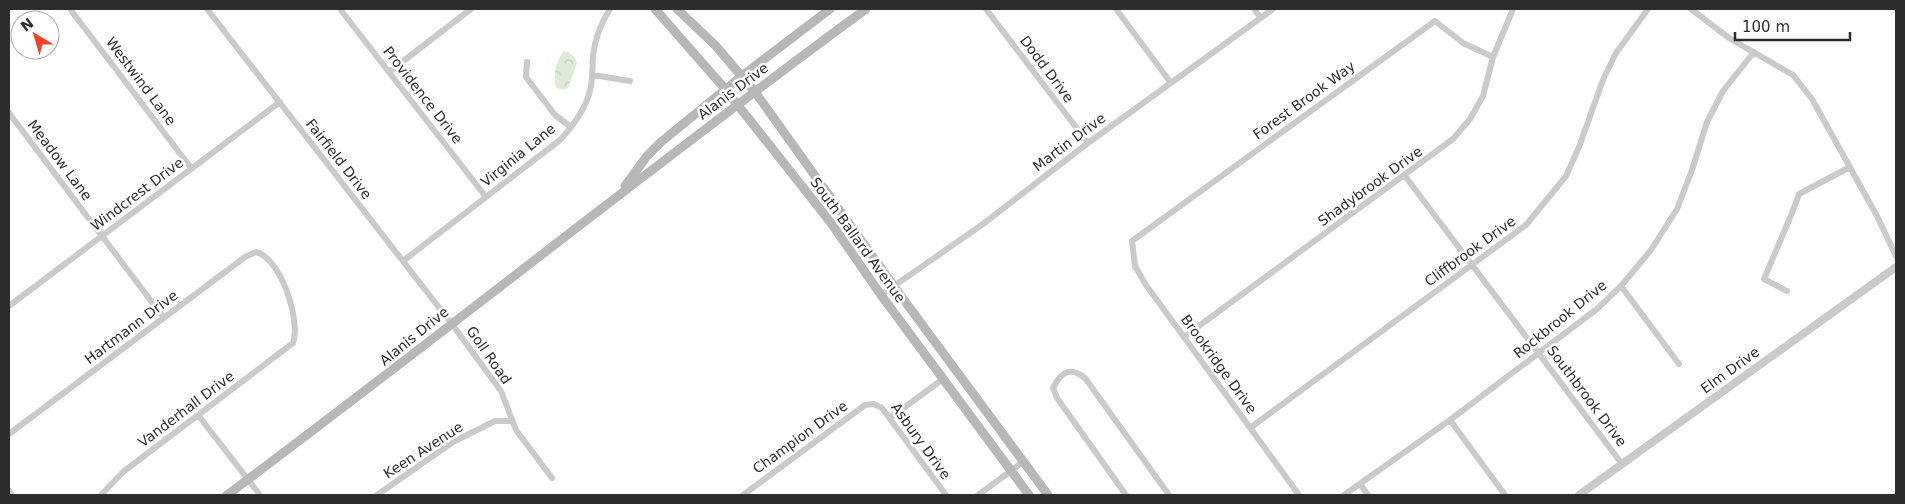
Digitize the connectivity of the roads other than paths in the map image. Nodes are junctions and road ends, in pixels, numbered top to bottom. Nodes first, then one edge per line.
1 (70, 9) edge
2 (207, 9) edge
3 (340, 9) edge
4 (471, 9) edge
5 (610, 9) edge
6 (655, 9) edge
7 (677, 9) edge
8 (830, 9) edge
9 (866, 9) edge
10 (986, 9) edge
11 (1116, 9) edge
12 (1254, 9) edge
13 (1273, 9) edge
14 (1513, 9) edge
15 (1648, 9) edge
16 (1691, 9) edge
17 (1261, 18) junction
18 (1754, 52) junction
19 (1493, 57) junction
20 (527, 62) dead end
21 (389, 72) junction
22 (593, 75) junction
23 (742, 76) junction
24 (630, 82) dead end
25 (1171, 83) junction
26 (726, 90) junction
27 (755, 92) junction
28 (280, 102) junction
29 (738, 105) junction
30 (9, 113) edge
31 (571, 127) junction
32 (1088, 143) junction
33 (1850, 167) junction
34 (191, 168) junction
35 (1405, 176) junction
36 (616, 196) junction
37 (486, 197) junction
38 (102, 236) junction
39 (1132, 241) joint
40 (1896, 256) edge
41 (403, 261) junction
42 (1471, 265) junction
43 (1896, 267) edge
44 (894, 286) junction
45 (1621, 286) junction
46 (1787, 291) dead end
47 (881, 295) junction
48 (10, 302) edge
49 (164, 318) junction
50 (451, 323) junction
51 (1184, 337) junction
52 (289, 347) joint
53 (1539, 353) junction
54 (1679, 364) dead end
55 (943, 379) junction
56 (874, 404) joint
57 (198, 415) junction
58 (890, 418) junction
59 (512, 420) junction
60 (1450, 420) junction
61 (1250, 428) junction
62 (9, 434) edge
63 (1023, 462) junction
64 (1622, 464) junction
65 (1011, 471) junction
66 (552, 478) dead end
67 (248, 479) junction
68 (1360, 484) junction
69 (9, 491) edge
70 (12, 495) edge
71 (101, 495) edge
72 (227, 495) edge
73 (260, 495) edge
74 (377, 495) edge
75 (743, 495) edge
76 (946, 495) edge
77 (978, 495) edge
78 (1029, 495) edge
79 (1048, 495) edge
80 (1126, 495) edge
81 (1169, 495) edge
82 (1300, 495) edge
83 (1344, 495) edge
84 (1368, 495) edge
85 (1505, 495) edge
86 (1579, 495) edge

1 - 34 street, Westwind Lane
2 - 28 street, Fairfield Drive
3 - 21 street, Providence Drive
4 - 21 street
5 - 22 street, Virginia Lane
6 - 26 main road, South Ballard Avenue
7 - 23 main road, South Ballard Avenue
8 - 23 main road, Alanis Drive
9 - 27 main road, Alanis Drive
10 - 32 street, Dodd Drive
11 - 25 street
12 - 17 street
13 - 17 street, Martin Drive
14 - 19 street, Shadybrook Drive
15 - 42 street, Cliffbrook Drive
16 - 18 street
17 - 25 street, Martin Drive
18 - 33 street
18 - 45 street, Rockbrook Drive
19 - 35 street, Shadybrook Drive
19 - 39 street, Forest Brook Way
20 - 31 street
21 - 37 street, Providence Drive
22 - 24 street
22 - 31 street, Virginia Lane
23 - 26 main road, Alanis Drive
23 - 27 main road, South Ballard Avenue
25 - 32 street, Martin Drive
26 - 29 main road, South Ballard Avenue
26 - 36 main road, Alanis Drive
27 - 29 main road, Alanis Drive
27 - 44 main road, South Ballard Avenue
28 - 34 street, Windcrest Drive
28 - 41 street, Fairfield Drive
29 - 36 main road, Alanis Drive
29 - 47 main road, South Ballard Avenue
30 - 38 street, Meadow Lane
31 - 37 street, Virginia Lane
32 - 44 street, Martin Drive
33 - 40 street
33 - 46 street
34 - 38 street, Windcrest Drive
35 - 42 street, Southbrook Drive
35 - 51 street, Shadybrook Drive
36 - 50 main road, Alanis Drive
37 - 41 street, Virginia Lane
38 - 48 street, Windcrest Drive
38 - 49 street, Meadow Lane
39 - 51 street, Brookridge Drive
41 - 50 street, Fairfield Drive
42 - 53 street, Southbrook Drive
42 - 61 street, Cliffbrook Drive
43 - 64 street, Elm Drive
44 - 47 street, Martin Drive
44 - 63 main road, South Ballard Avenue
45 - 53 street, Rockbrook Drive
45 - 54 street
47 - 55 main road, South Ballard Avenue
49 - 52 street, Hartmann Drive
49 - 62 street, Hartmann Drive
50 - 59 street, Goll Road
50 - 67 main road, Alanis Drive
51 - 61 street, Brookridge Drive
52 - 57 street, Vanderhall Drive
53 - 60 street, Rockbrook Drive
53 - 64 street, Southbrook Drive
55 - 58 street
55 - 65 main road, South Ballard Avenue
56 - 58 street, Asbury Drive
56 - 75 street, Champion Drive
57 - 67 street
57 - 71 street, Vanderhall Drive
58 - 76 street, Asbury Drive
59 - 66 street, Goll Road
59 - 74 street, Keen Avenue
60 - 68 street, Rockbrook Drive
60 - 85 street
61 - 82 street, Brookridge Drive
63 - 65 street
63 - 79 main road, South Ballard Avenue
64 - 86 street, Elm Drive
65 - 77 street
65 - 78 main road, South Ballard Avenue
67 - 72 main road, Alanis Drive
67 - 73 street
68 - 83 street, Rockbrook Drive
68 - 84 street
69 - 70 street
80 - 81 street

